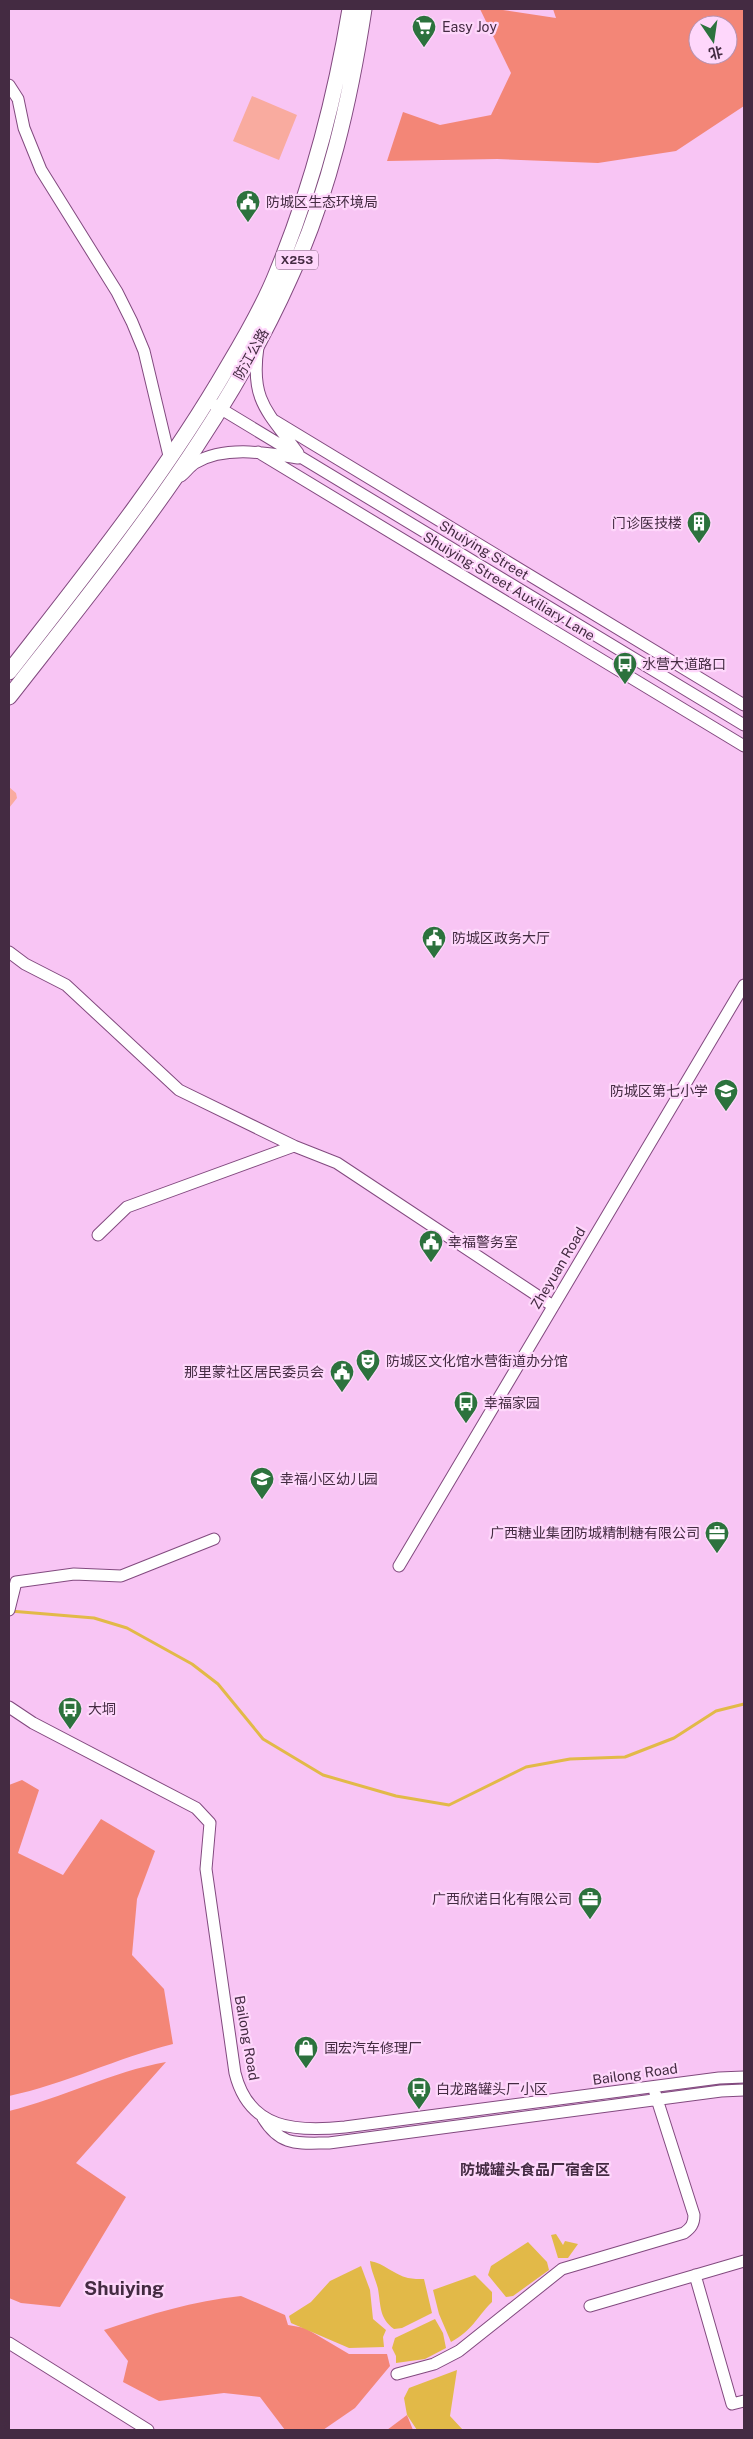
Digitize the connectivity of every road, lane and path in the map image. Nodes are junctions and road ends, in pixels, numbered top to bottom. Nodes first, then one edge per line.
1 (350, 9) edge
2 (364, 9) edge
3 (9, 85) edge
4 (259, 341) junction
5 (214, 405) junction
6 (275, 421) junction
7 (258, 452) junction
8 (302, 458) junction
9 (170, 460) junction
10 (169, 487) junction
11 (9, 672) edge
12 (9, 697) edge
13 (744, 705) edge
14 (744, 725) edge
15 (744, 746) edge
16 (9, 952) edge
17 (744, 985) edge
18 (294, 1146) junction
19 (98, 1235) dead end
20 (553, 1306) junction
21 (214, 1539) dead end
22 (398, 1566) dead end
23 (9, 1610) edge
24 (9, 1707) edge
25 (744, 2077) edge
26 (653, 2087) junction
27 (744, 2090) edge
28 (657, 2100) junction
29 (263, 2118) junction
30 (744, 2261) edge
31 (695, 2275) junction
32 (590, 2306) dead end
33 (9, 2344) edge
34 (397, 2374) dead end
35 (744, 2401) edge
36 (148, 2430) edge

1 - 5 main road, 防江公路 / X253
2 - 4 main road, 防江公路 / X253
3 - 9 street
4 - 5 main road, 防江公路 / X253
4 - 6 street
5 - 8 street, Shuiying Street
5 - 9 main road, 防江公路 / X253
5 - 10 main road, 防江公路 / X253
6 - 8 street
6 - 13 street, Shuiying Street Auxiliary Lane
7 - 8 street
7 - 10 street
7 - 15 street, Shuiying Street Auxiliary Lane
8 - 14 street, Shuiying Street
9 - 11 main road, 防江公路 / X253
10 - 12 main road, 防江公路 / X253
16 - 18 street
17 - 20 street, Zheyuan Road
18 - 19 street
18 - 20 street
20 - 22 street, Zheyuan Road
21 - 23 street
24 - 29 street, Bailong Road
25 - 26 street, Bailong Road
26 - 28 street
26 - 29 street, Bailong Road
27 - 28 street
28 - 29 street
28 - 34 street
30 - 31 street
31 - 32 street
31 - 35 street
33 - 36 street

